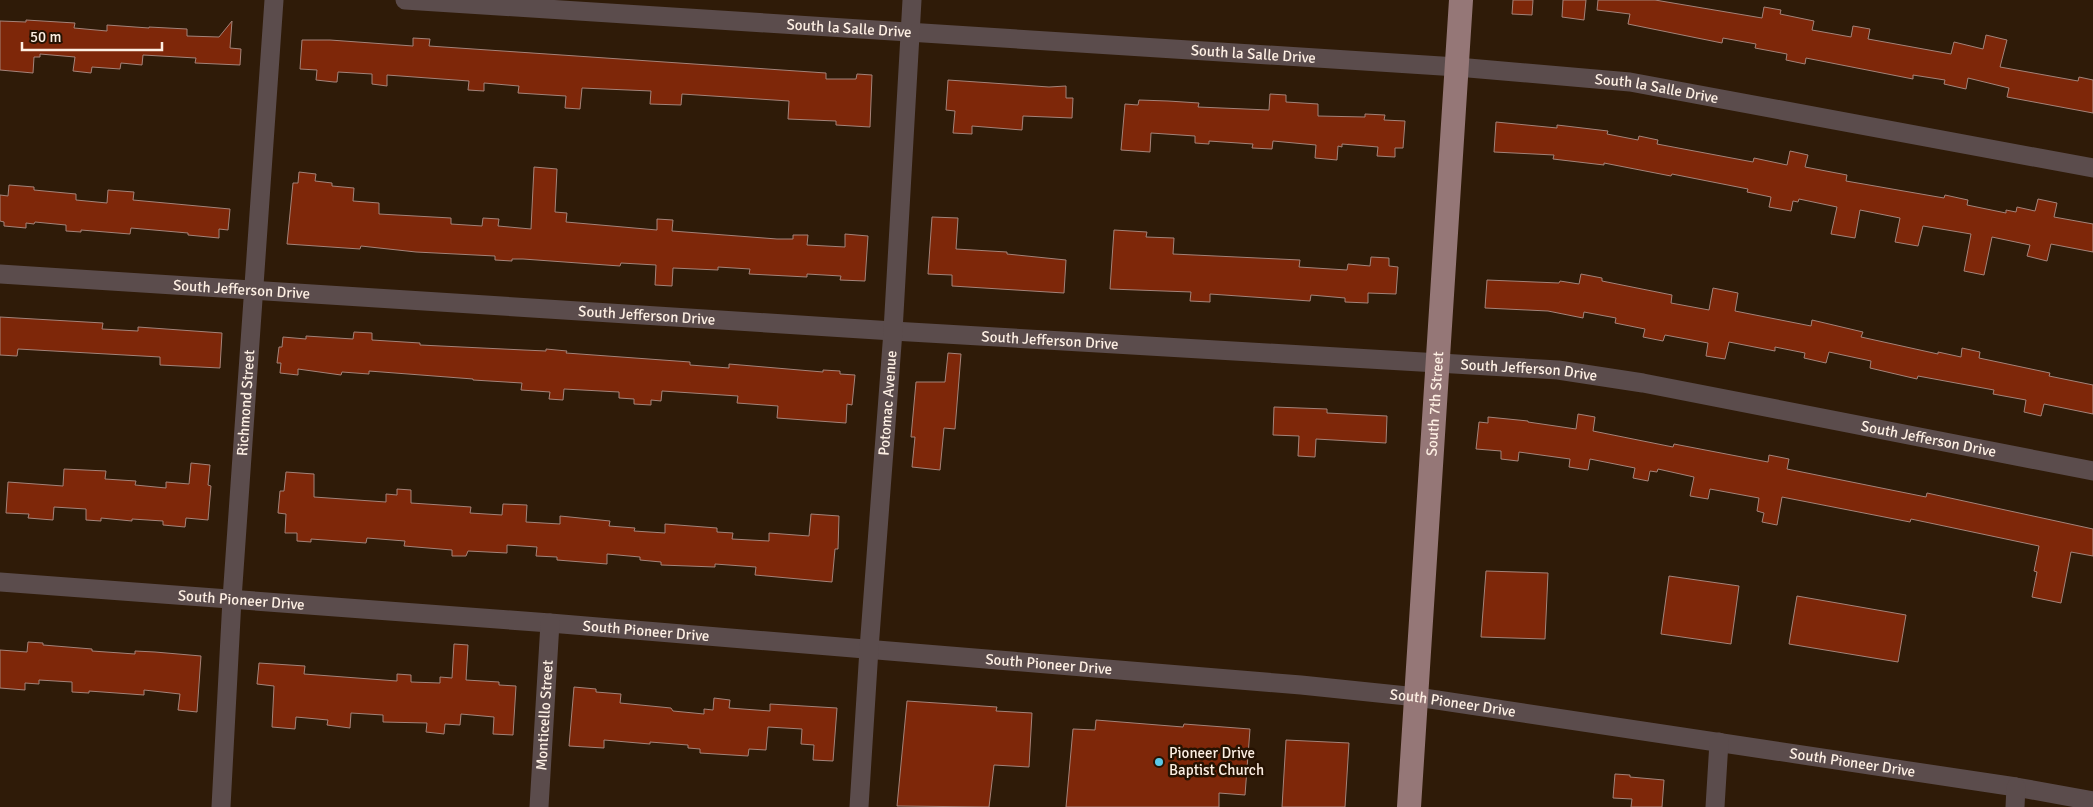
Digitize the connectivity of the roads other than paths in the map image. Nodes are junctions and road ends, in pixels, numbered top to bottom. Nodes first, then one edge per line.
1 (274, 0) edge
2 (405, 0) edge
3 (912, 0) edge
4 (1461, 0) edge
5 (910, 32) junction
6 (1457, 66) junction
7 (2093, 168) edge
8 (0, 274) edge
9 (255, 291) junction
10 (893, 331) junction
11 (1439, 362) junction
12 (2093, 471) edge
13 (0, 582) edge
14 (232, 599) junction
15 (550, 623) junction
16 (869, 649) junction
17 (1416, 697) junction
18 (1719, 742) junction
19 (2016, 787) junction
20 (2093, 801) edge
21 (221, 807) edge
22 (539, 807) edge
23 (859, 807) edge
24 (1409, 807) edge
25 (1716, 807) edge
26 (2015, 807) edge

1 - 9 street, Richmond Street
2 - 5 street, South la Salle Drive
3 - 5 street, Potomac Avenue
4 - 6 main road, South 7th Street
5 - 6 street, South la Salle Drive
5 - 10 street, Potomac Avenue
6 - 7 street, South la Salle Drive
6 - 11 main road, South 7th Street
8 - 9 street, South Jefferson Drive
9 - 10 street, South Jefferson Drive
9 - 14 street, Richmond Street
10 - 11 street, South Jefferson Drive
10 - 16 street, Potomac Avenue
11 - 12 street, South Jefferson Drive
11 - 17 main road, South 7th Street
13 - 14 street, South Pioneer Drive
14 - 15 street, South Pioneer Drive
14 - 21 street, Richmond Street
15 - 16 street, South Pioneer Drive
15 - 22 street, Monticello Street
16 - 17 street, South Pioneer Drive
16 - 23 street, Potomac Avenue
17 - 18 street, South Pioneer Drive
17 - 24 main road, South 7th Street
18 - 19 street, South Pioneer Drive
18 - 25 street
19 - 20 street, South Pioneer Drive
19 - 26 street

